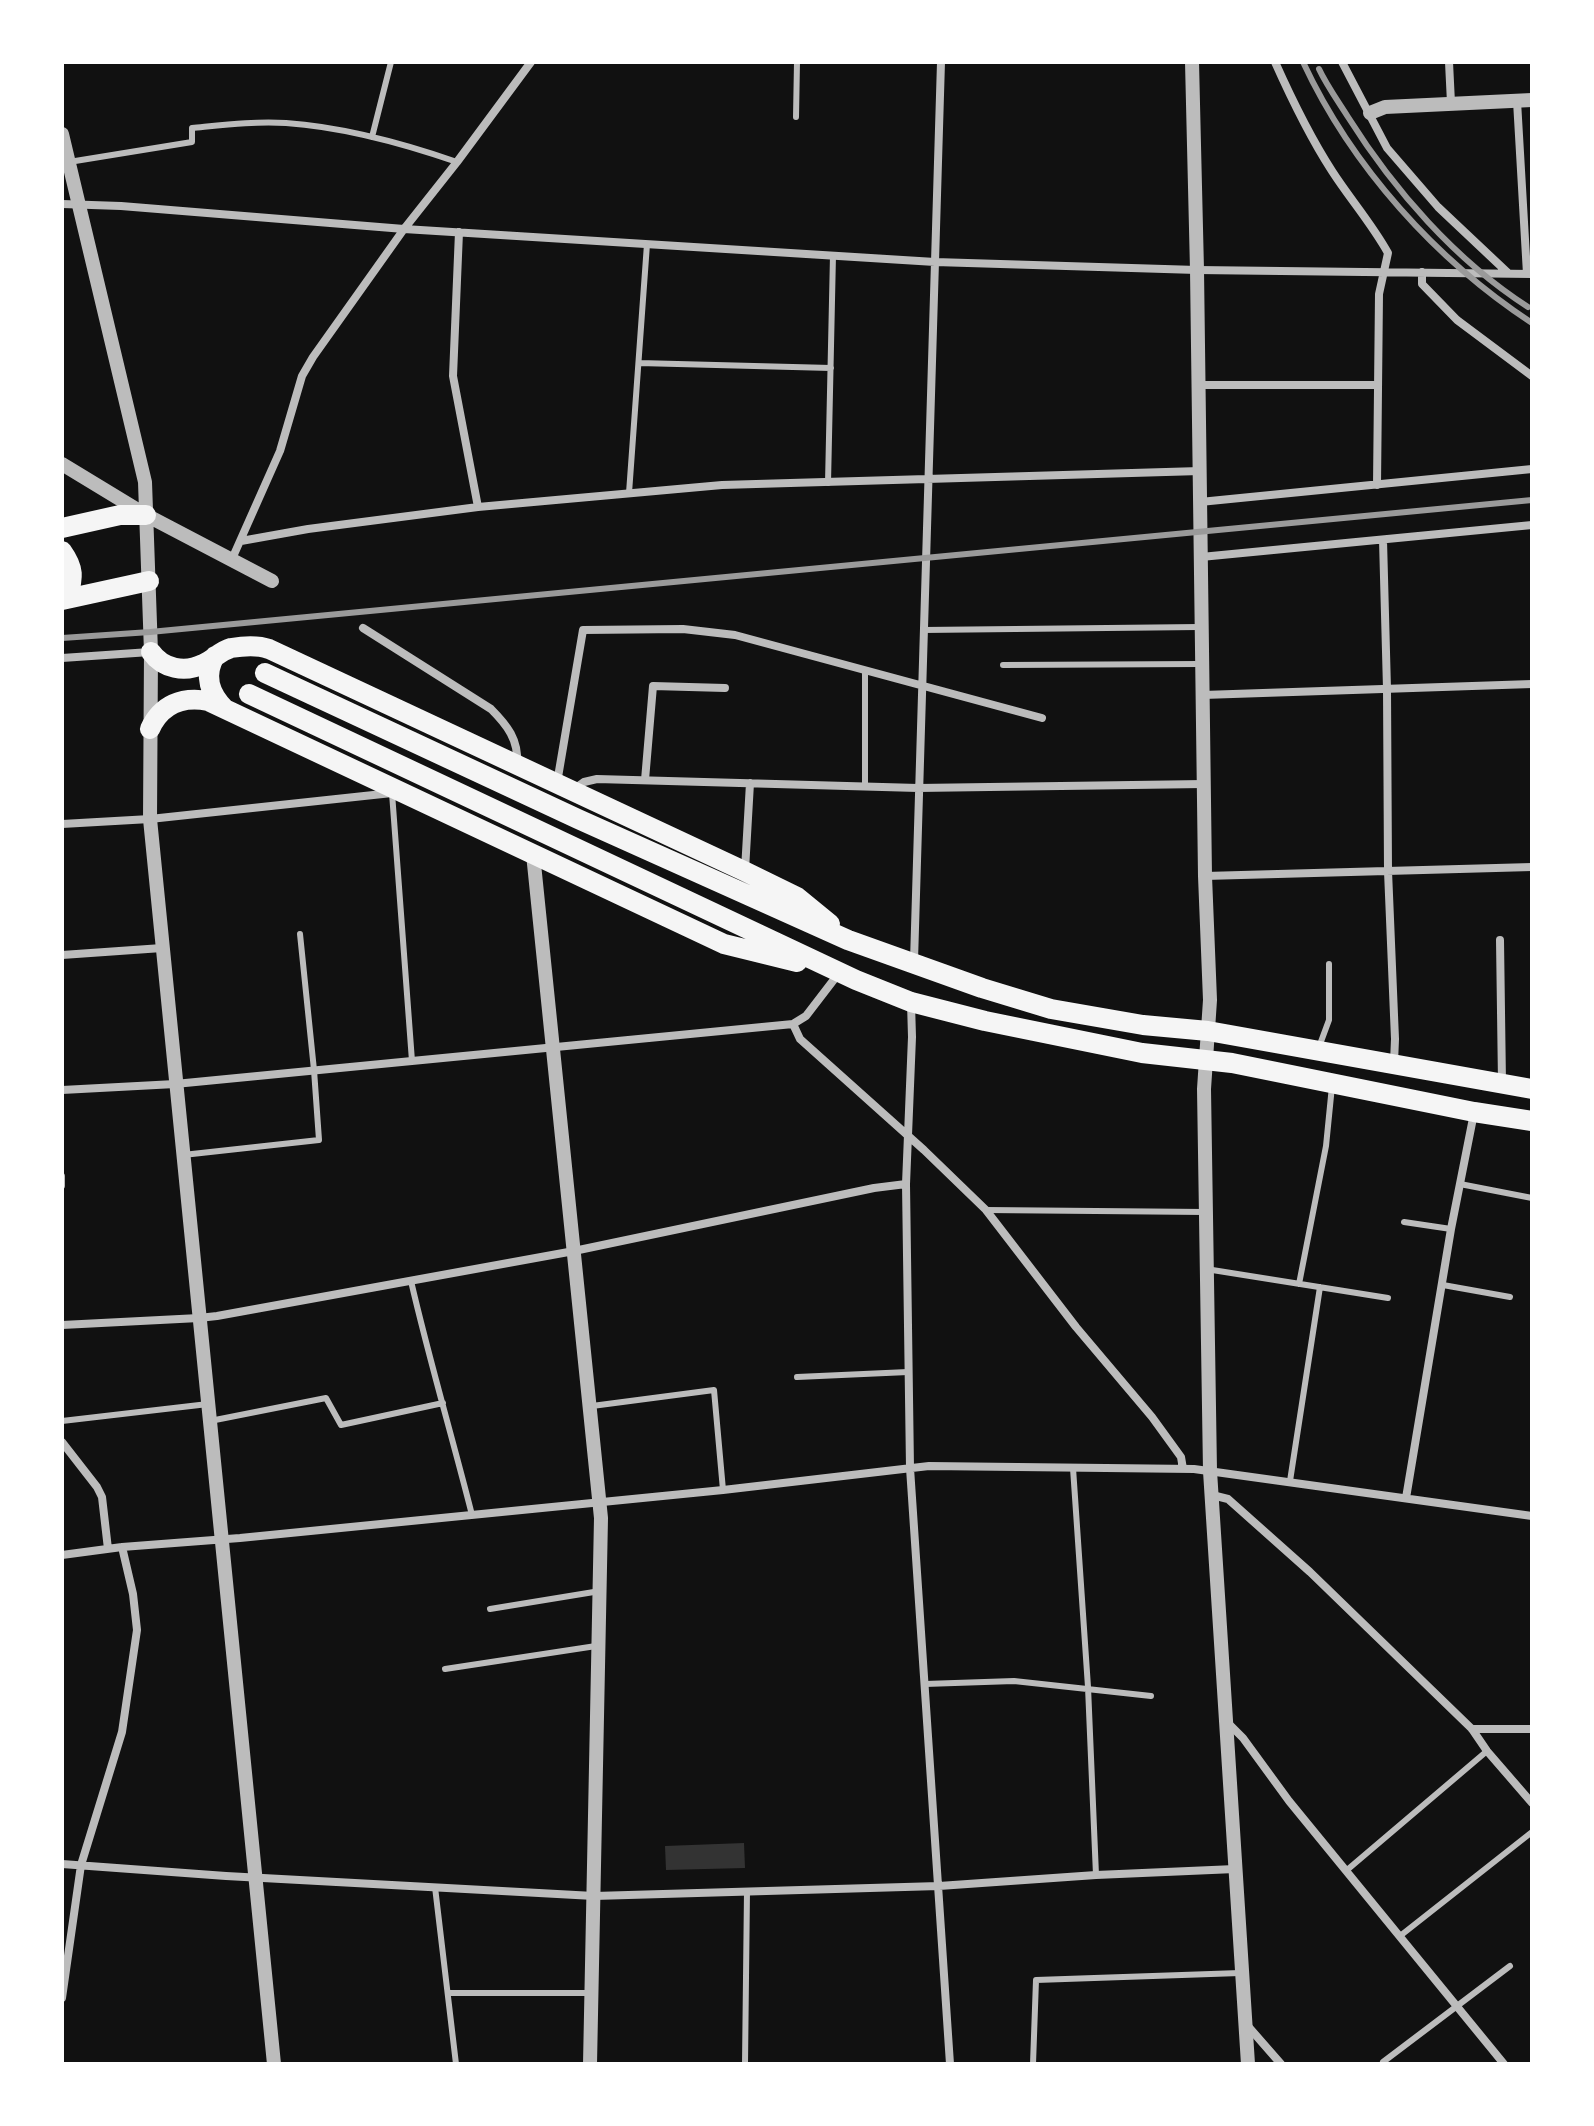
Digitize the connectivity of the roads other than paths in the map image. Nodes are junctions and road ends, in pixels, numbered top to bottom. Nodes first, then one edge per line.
1 (391, 62) edge
2 (531, 62) edge
3 (797, 62) edge
4 (941, 62) edge
5 (1192, 62) edge
6 (1275, 62) edge
7 (1342, 62) edge
8 (1449, 62) edge
9 (1524, 100) edge
10 (1451, 103) junction
11 (1370, 113) junction
12 (796, 117) dead end
13 (62, 134) edge
14 (372, 137) junction
15 (69, 162) junction
16 (457, 162) junction
17 (62, 204) edge
18 (79, 204) junction
19 (404, 229) junction
20 (459, 232) junction
21 (647, 244) junction
22 (833, 255) junction
23 (935, 262) junction
24 (1197, 270) junction
25 (1385, 272) junction
26 (1422, 272) junction
27 (1509, 274) junction
28 (1530, 274) edge
29 (639, 363) junction
30 (831, 368) junction
31 (1532, 376) edge
32 (1199, 385) junction
33 (1377, 385) junction
34 (1532, 458) edge
35 (62, 464) edge
36 (1532, 469) edge
37 (1200, 471) junction
38 (928, 480) junction
39 (828, 483) junction
40 (1377, 485) junction
41 (629, 493) junction
42 (1200, 502) junction
43 (478, 507) junction
44 (146, 515) junction
45 (1532, 525) edge
46 (62, 528) edge
47 (1383, 540) junction
48 (241, 541) junction
49 (62, 551) edge
50 (1201, 557) junction
51 (232, 559) junction
52 (149, 581) junction
53 (272, 581) dead end
54 (65, 599) edge
55 (1203, 627) junction
56 (363, 628) dead end
57 (923, 630) junction
58 (151, 652) junction
59 (215, 656) junction
60 (62, 658) edge
61 (1203, 664) junction
62 (1003, 665) dead end
63 (865, 671) junction
64 (265, 673) dead end
65 (1532, 684) edge
66 (921, 687) junction
67 (725, 688) dead end
68 (1387, 689) junction
69 (249, 694) dead end
70 (1203, 695) junction
71 (225, 709) junction
72 (1042, 718) dead end
73 (150, 729) junction
74 (517, 764) junction
75 (645, 780) junction
76 (750, 783) junction
77 (1205, 784) junction
78 (865, 786) junction
79 (564, 787) junction
80 (918, 788) junction
81 (394, 791) junction
82 (150, 819) junction
83 (62, 824) edge
84 (533, 854) junction
85 (1532, 867) edge
86 (744, 871) junction
87 (1388, 871) junction
88 (1205, 876) junction
89 (300, 934) dead end
90 (848, 940) junction
91 (1500, 940) dead end
92 (162, 948) junction
93 (62, 955) edge
94 (914, 963) junction
95 (1329, 964) dead end
96 (848, 976) junction
97 (911, 1002) junction
98 (793, 1024) junction
99 (1208, 1031) junction
100 (553, 1046) junction
101 (1317, 1051) junction
102 (1206, 1059) junction
103 (412, 1061) junction
104 (1394, 1064) junction
105 (314, 1070) junction
106 (1332, 1082) junction
107 (1502, 1083) junction
108 (175, 1084) junction
109 (1532, 1089) edge
110 (62, 1090) edge
111 (1474, 1112) junction
112 (1532, 1121) edge
113 (907, 1135) junction
114 (183, 1155) junction
115 (62, 1176) edge
116 (906, 1184) junction
117 (1460, 1184) junction
118 (62, 1186) edge
119 (1532, 1198) edge
120 (986, 1210) junction
121 (1205, 1212) junction
122 (1404, 1222) dead end
123 (1451, 1229) junction
124 (574, 1251) junction
125 (1206, 1269) junction
126 (411, 1281) junction
127 (1299, 1284) junction
128 (1443, 1285) junction
129 (1320, 1287) junction
130 (1510, 1297) dead end
131 (1388, 1298) dead end
132 (199, 1318) junction
133 (62, 1325) edge
134 (908, 1372) junction
135 (797, 1377) dead end
136 (443, 1403) junction
137 (208, 1404) junction
138 (589, 1406) junction
139 (62, 1421) edge
140 (210, 1421) junction
141 (62, 1442) edge
142 (910, 1468) junction
143 (1073, 1468) junction
144 (1183, 1469) junction
145 (1210, 1471) junction
146 (1290, 1481) junction
147 (723, 1490) junction
148 (1211, 1495) junction
149 (1406, 1498) junction
150 (599, 1501) junction
151 (472, 1515) junction
152 (1532, 1516) edge
153 (222, 1540) junction
154 (122, 1547) junction
155 (108, 1549) junction
156 (62, 1555) edge
157 (600, 1591) junction
158 (490, 1609) dead end
159 (599, 1645) junction
160 (445, 1669) dead end
161 (925, 1684) junction
162 (1088, 1687) junction
163 (1151, 1696) dead end
164 (1226, 1721) junction
165 (1472, 1729) junction
166 (1532, 1729) edge
167 (1487, 1751) junction
168 (1532, 1803) edge
169 (1532, 1832) edge
170 (62, 1864) edge
171 (81, 1865) junction
172 (1235, 1869) junction
173 (1347, 1870) junction
174 (1096, 1875) junction
175 (256, 1877) junction
176 (939, 1886) junction
177 (435, 1887) junction
178 (747, 1891) junction
179 (594, 1896) junction
180 (1400, 1936) junction
181 (1510, 1966) dead end
182 (1242, 1973) junction
183 (449, 1993) junction
184 (592, 1993) junction
185 (62, 1998) edge
186 (1457, 2006) junction
187 (1246, 2023) junction
188 (1383, 2062) edge
189 (274, 2064) edge
190 (456, 2064) edge
191 (590, 2064) edge
192 (745, 2064) edge
193 (950, 2064) edge
194 (1033, 2064) edge
195 (1248, 2064) edge
196 (1281, 2064) edge
197 (1504, 2064) edge

1 - 14 lane
2 - 16 street
3 - 12 lane
4 - 23 street
5 - 24 street
6 - 25 street
7 - 11 street
8 - 10 street
9 - 10 street
9 - 28 street
10 - 11 street
11 - 27 street
13 - 15 street
14 - 15 lane
14 - 16 lane
15 - 18 street
16 - 19 street
17 - 18 street
18 - 19 street
18 - 44 street
19 - 20 street
19 - 48 street
20 - 21 street
20 - 43 street
21 - 22 street
21 - 29 lane
22 - 23 street
22 - 30 lane
23 - 24 street
23 - 38 street
24 - 25 street
24 - 32 street
25 - 26 street
25 - 33 street
26 - 27 street
26 - 31 street
27 - 28 street
29 - 30 lane
29 - 41 lane
30 - 39 lane
32 - 33 street
32 - 37 street
33 - 40 street
34 - 36 street
35 - 44 street
36 - 40 street
37 - 38 street
37 - 42 street
38 - 39 street
38 - 57 street
39 - 41 street
40 - 42 street
41 - 43 street
42 - 50 street
43 - 48 street
44 - 46 main road
44 - 51 street
44 - 52 street
45 - 47 street
47 - 50 street
47 - 68 street
48 - 51 street
49 - 54 main road
50 - 55 street
51 - 53 street
52 - 54 main road
52 - 58 street
55 - 57 lane
55 - 61 street
56 - 74 street
57 - 66 street
58 - 59 main road
58 - 60 street
58 - 73 street
59 - 71 main road
59 - 74 main road
61 - 62 lane
61 - 70 street
63 - 66 street
63 - 78 lane
63 - 79 street
64 - 90 main road
65 - 68 street
66 - 72 street
66 - 80 street
67 - 75 street
68 - 70 street
68 - 87 street
69 - 96 main road
70 - 77 street
71 - 73 main road
71 - 81 main road
73 - 82 street
74 - 79 main road
75 - 76 street
75 - 79 street
76 - 78 street
76 - 86 street
77 - 80 street
77 - 88 street
78 - 80 street
79 - 86 main road
80 - 94 street
81 - 82 street
81 - 84 main road
81 - 103 lane
82 - 83 street
82 - 92 street
84 - 96 main road
84 - 100 street
85 - 87 street
86 - 90 main road
87 - 88 street
87 - 104 street
88 - 99 street
89 - 105 lane
90 - 94 main road
91 - 107 street
92 - 93 street
92 - 108 street
94 - 99 main road
95 - 101 lane
96 - 97 main road
96 - 98 street
97 - 102 main road
97 - 113 street
98 - 100 street
98 - 113 street
99 - 101 main road
99 - 102 street
100 - 103 street
100 - 124 street
101 - 104 main road
102 - 106 main road
102 - 121 street
103 - 105 street
104 - 107 main road
105 - 108 street
105 - 114 lane
106 - 111 main road
106 - 127 lane
107 - 109 main road
108 - 110 street
108 - 114 street
111 - 112 main road
111 - 117 street
113 - 116 street
113 - 120 street
114 - 132 street
115 - 118 lane
116 - 124 street
116 - 134 street
117 - 119 lane
117 - 123 street
120 - 121 lane
120 - 144 street
121 - 125 street
122 - 123 lane
123 - 128 street
124 - 126 street
124 - 138 street
125 - 127 lane
125 - 145 street
126 - 132 street
126 - 136 lane
127 - 129 lane
128 - 130 lane
128 - 149 street
129 - 131 lane
129 - 146 lane
132 - 133 street
132 - 137 street
134 - 135 lane
134 - 142 street
136 - 140 lane
136 - 151 lane
137 - 139 lane
137 - 140 street
138 - 147 lane
138 - 150 street
140 - 153 street
141 - 155 street
142 - 143 street
142 - 147 street
142 - 161 street
143 - 144 street
143 - 162 lane
144 - 145 street
145 - 146 street
145 - 148 street
146 - 149 street
147 - 150 street
148 - 164 street
148 - 165 street
149 - 152 street
150 - 151 street
150 - 157 street
151 - 153 street
153 - 154 street
153 - 175 street
154 - 155 street
154 - 171 street
155 - 156 street
157 - 158 lane
157 - 159 street
159 - 160 lane
159 - 179 street
161 - 162 lane
161 - 176 street
162 - 163 lane
162 - 174 lane
164 - 172 street
164 - 173 street
165 - 166 street
165 - 167 street
167 - 168 street
167 - 173 lane
169 - 180 lane
170 - 171 street
171 - 175 street
171 - 185 street
172 - 174 street
172 - 182 street
173 - 180 street
174 - 176 street
175 - 177 street
175 - 189 street
176 - 178 street
176 - 193 street
177 - 179 street
177 - 183 lane
178 - 179 street
178 - 192 lane
179 - 184 street
180 - 186 street
181 - 186 lane
182 - 187 street
182 - 194 lane
183 - 184 lane
183 - 190 lane
184 - 191 street
186 - 188 lane
186 - 197 street
187 - 195 street
187 - 196 street

